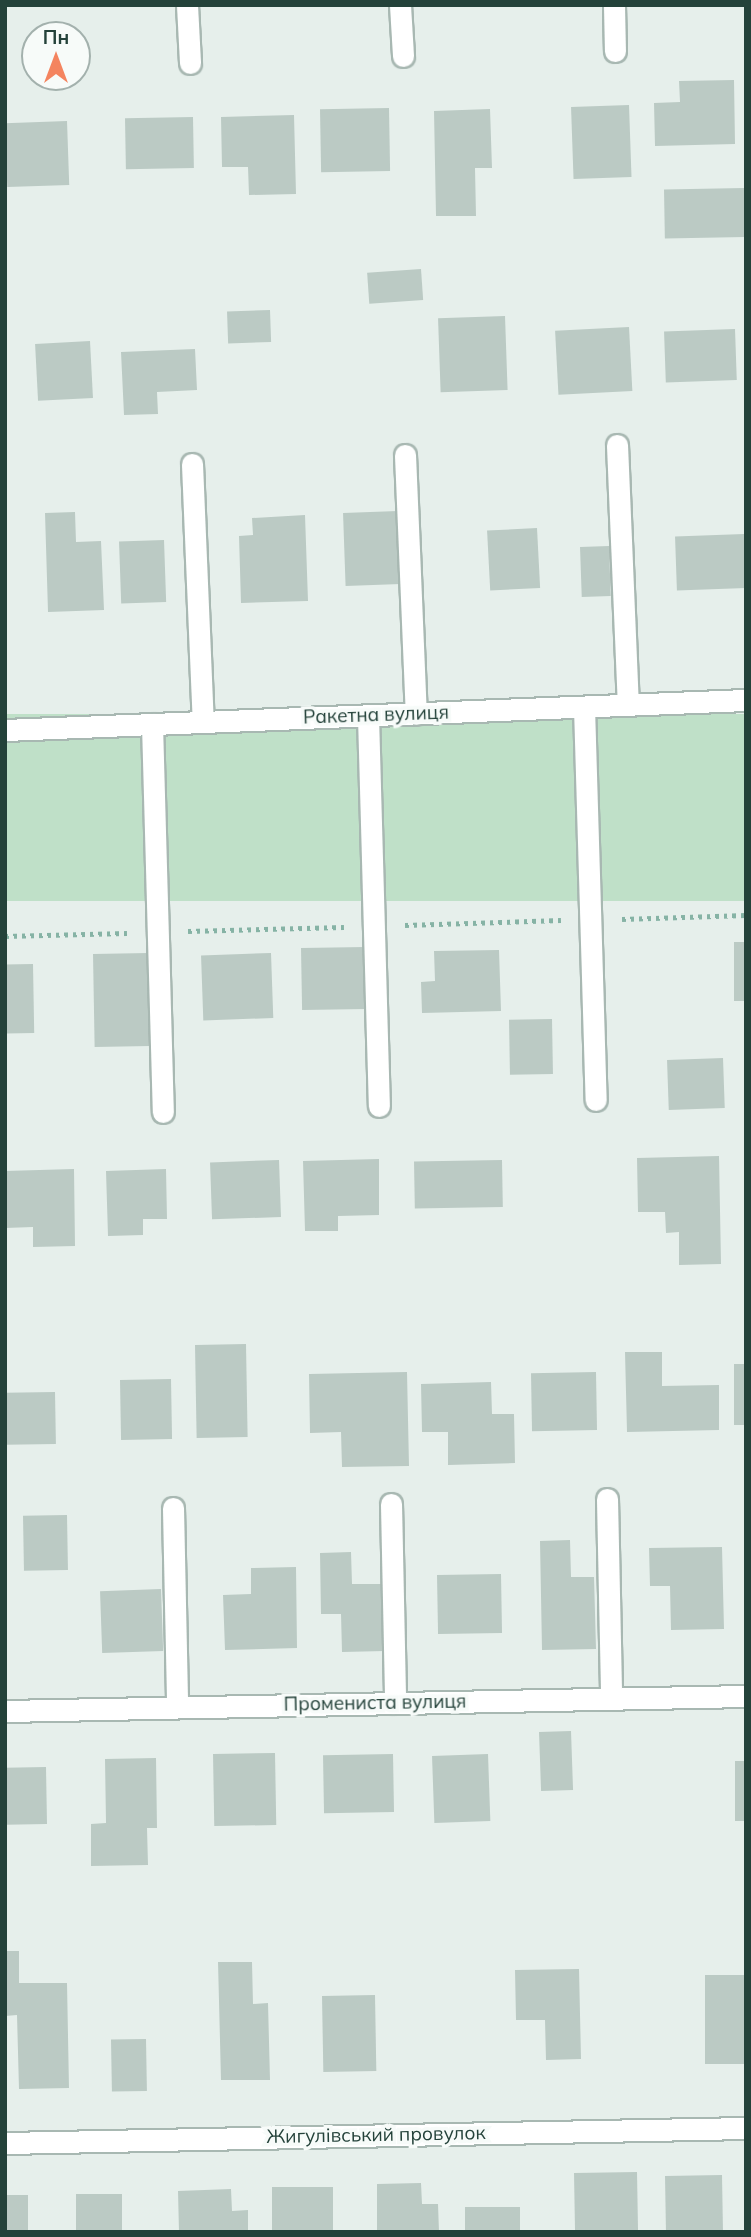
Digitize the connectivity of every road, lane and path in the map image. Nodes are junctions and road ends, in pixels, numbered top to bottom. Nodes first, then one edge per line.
1 (187, 5) edge
2 (400, 5) edge
3 (614, 5) edge
4 (615, 51) dead end
5 (403, 56) dead end
6 (190, 63) dead end
7 (617, 445) dead end
8 (405, 455) dead end
9 (192, 464) dead end
10 (746, 700) edge
11 (628, 705) junction
12 (584, 707) junction
13 (416, 714) junction
14 (368, 716) junction
15 (203, 722) junction
16 (152, 724) junction
17 (5, 730) edge
18 (596, 1100) dead end
19 (379, 1106) dead end
20 (163, 1112) dead end
21 (607, 1499) dead end
22 (391, 1504) dead end
23 (173, 1508) dead end
24 (746, 1696) edge
25 (611, 1698) junction
26 (395, 1703) junction
27 (177, 1707) junction
28 (5, 1711) edge
29 (746, 2128) edge
30 (5, 2143) edge

1 - 6 street
2 - 5 street
3 - 4 street
7 - 11 street
8 - 13 street
9 - 15 street
10 - 11 street, Ракетна вулиця
11 - 12 street, Ракетна вулиця
12 - 13 street, Ракетна вулиця
12 - 18 street
13 - 14 street, Ракетна вулиця
14 - 15 street, Ракетна вулиця
14 - 19 street
15 - 16 street, Ракетна вулиця
16 - 17 street, Ракетна вулиця
16 - 20 street
21 - 25 street
22 - 26 street
23 - 27 street
24 - 25 street, Промениста вулиця
25 - 26 street, Промениста вулиця
26 - 27 street, Промениста вулиця
27 - 28 street, Промениста вулиця
29 - 30 street, Жигулівський провулок

